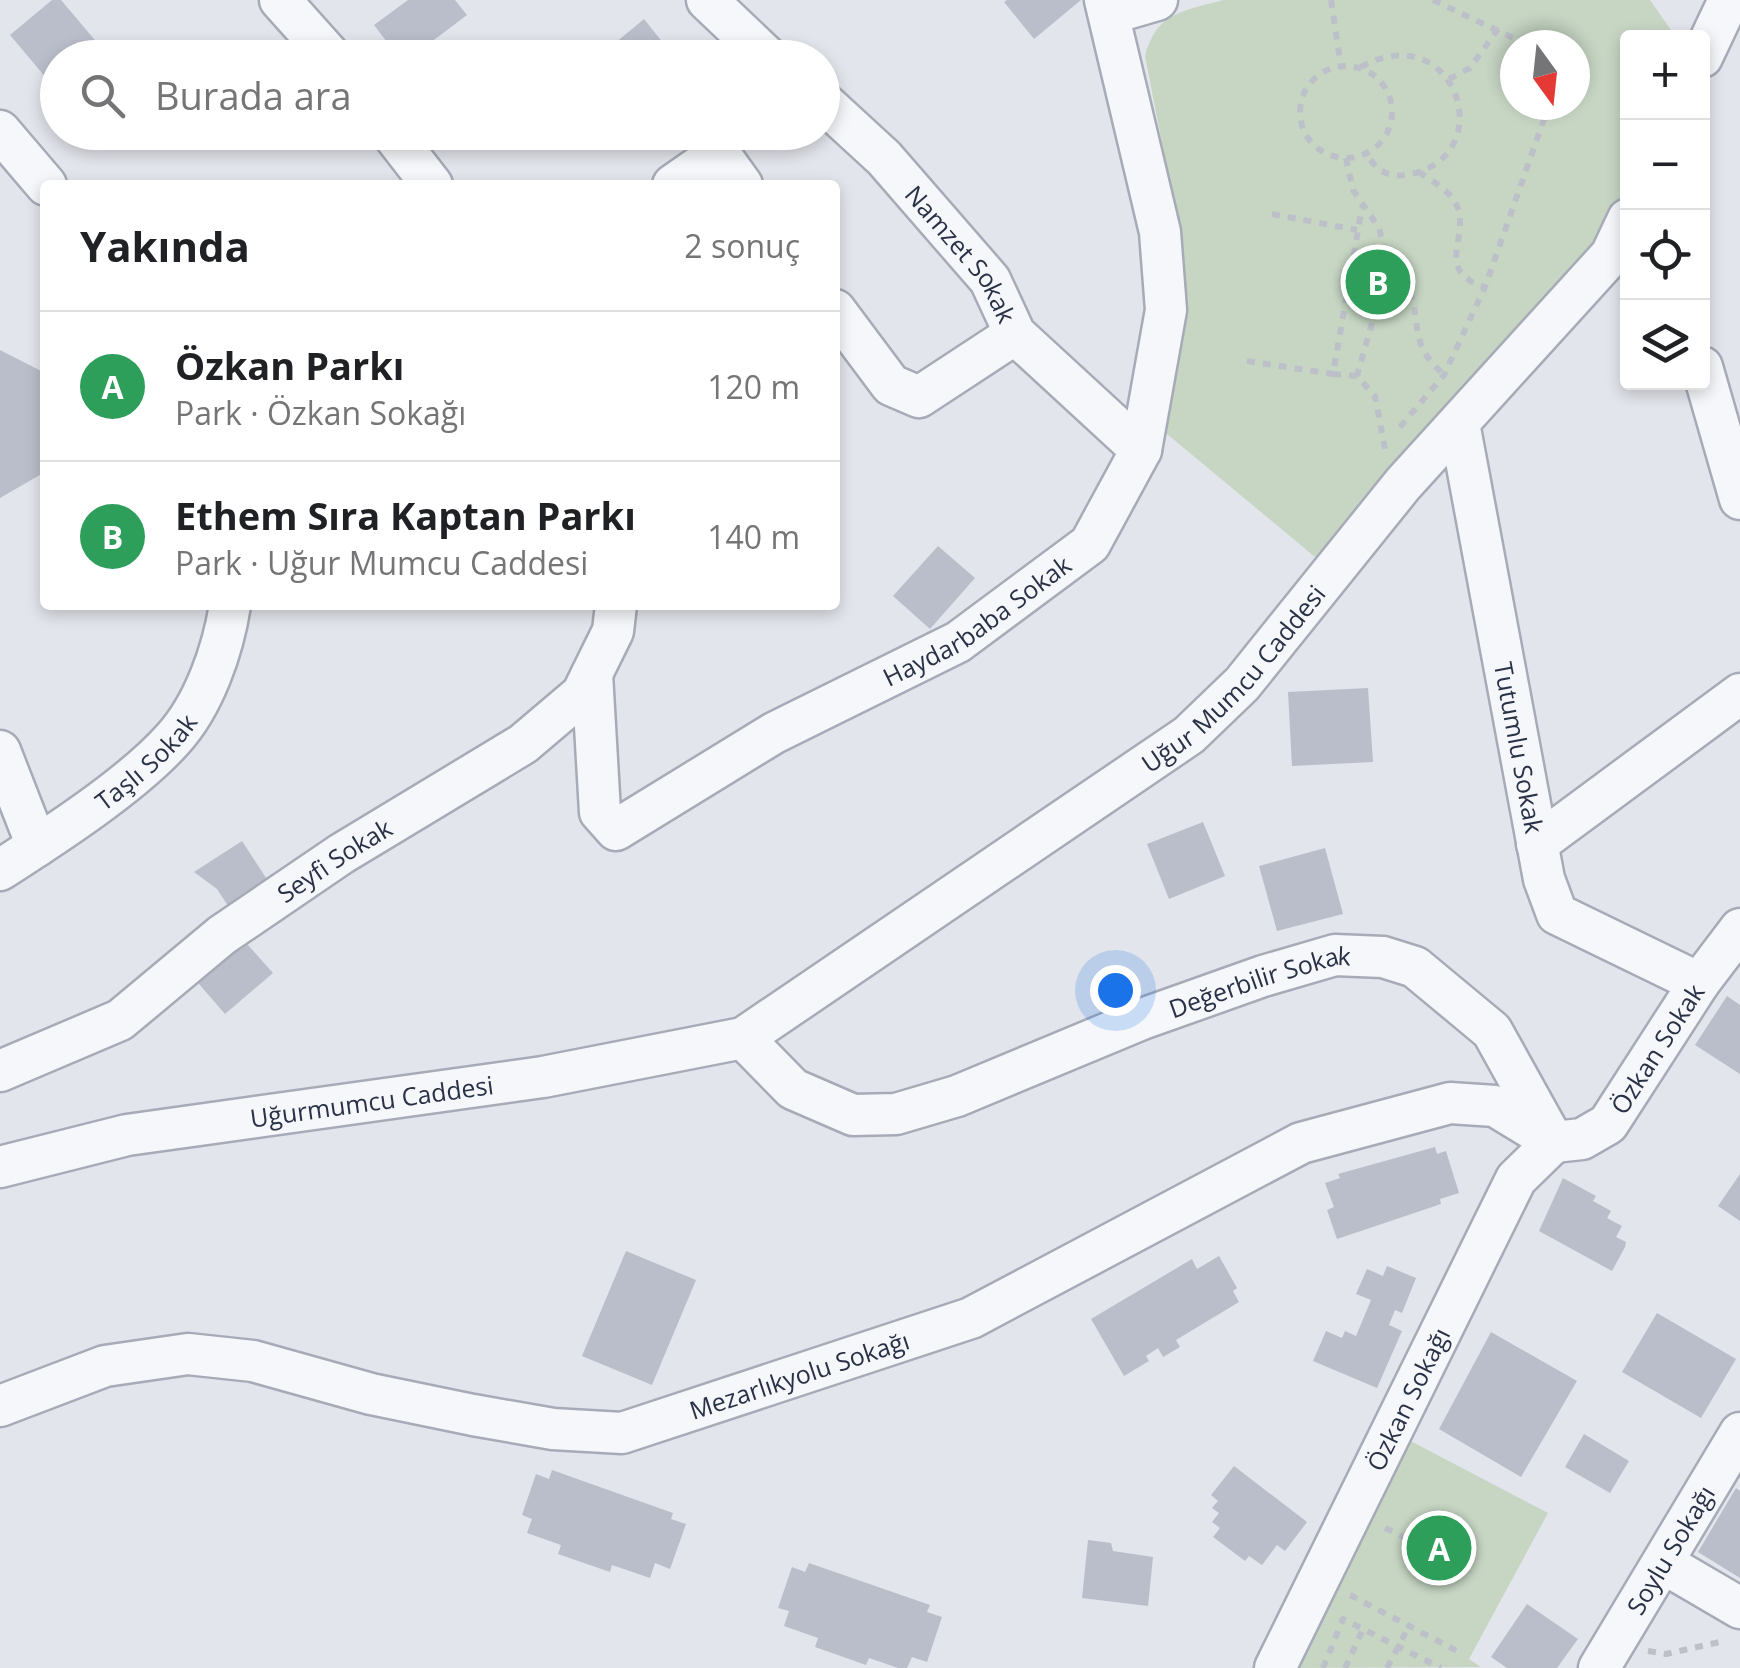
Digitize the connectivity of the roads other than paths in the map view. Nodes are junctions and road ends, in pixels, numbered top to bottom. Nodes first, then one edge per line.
1 (280, 0) edge
2 (707, 0) edge
3 (1157, 0) edge
4 (1729, 0) edge
5 (1107, 7) edge
6 (1710, 39) edge
7 (316, 40) edge
8 (749, 40) edge
9 (840, 118) edge
10 (0, 132) edge
11 (405, 150) edge
12 (42, 180) edge
13 (428, 180) edge
14 (681, 180) edge
15 (738, 180) edge
16 (1620, 235) edge
17 (840, 317) edge
18 (1015, 334) junction
19 (1710, 388) edge
20 (1459, 422) junction
21 (1141, 450) junction
22 (1736, 455) edge
23 (1740, 499) edge
24 (229, 610) edge
25 (615, 610) edge
26 (592, 674) junction
27 (1740, 694) edge
28 (0, 751) edge
29 (1538, 844) junction
30 (37, 846) junction
31 (0, 870) edge
32 (1740, 930) edge
33 (1699, 984) junction
34 (743, 1038) junction
35 (0, 1071) edge
36 (1554, 1142) junction
37 (0, 1167) edge
38 (0, 1406) edge
39 (1740, 1433) edge
40 (1663, 1563) junction
41 (1740, 1608) edge
42 (1616, 1659) edge
43 (1274, 1668) edge

1 - 7 street
2 - 8 street
3 - 5 street
4 - 6 street
5 - 21 street, Haydarbaba Sokak
9 - 18 street, Namzet Sokak
10 - 12 street
11 - 13 street
14 - 15 street
16 - 20 street, Uğur Mumcu Caddesi
17 - 18 street
18 - 21 street, Namzet Sokak
19 - 22 street
20 - 29 street, Tutumlu Sokak
20 - 34 street, Uğur Mumcu Caddesi
21 - 26 street, Haydarbaba Sokak
22 - 23 street
24 - 30 street, Taşlı Sokak
25 - 26 street, Seyfi Sokak
26 - 35 street, Seyfi Sokak
27 - 29 street
28 - 30 street
29 - 33 street, Tutumlu Sokak
30 - 31 street, Taşlı Sokak
32 - 33 street, Özkan Sokak
33 - 36 street, Özkan Sokak
34 - 36 street, Değerbilir Sokak
34 - 37 street, Uğurmumcu Caddesi
36 - 38 street, Mezarlıkyolu Sokağı
36 - 43 street, Özkan Sokağı
39 - 40 street, Soylu Sokağı
40 - 41 street
40 - 42 street, Soylu Sokağı

